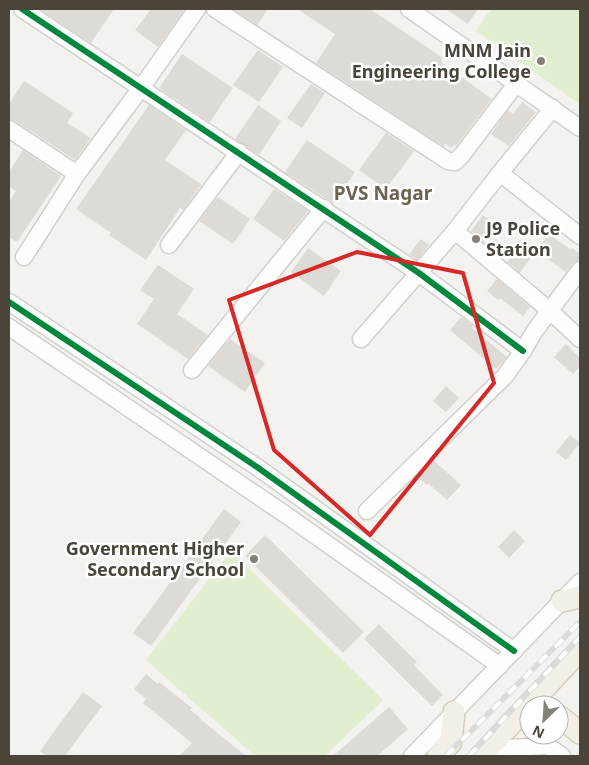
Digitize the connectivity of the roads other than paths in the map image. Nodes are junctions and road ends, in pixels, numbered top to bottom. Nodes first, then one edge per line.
1 (22, 9) edge
2 (197, 9) edge
3 (215, 9) edge
4 (409, 9) edge
5 (516, 84) junction
6 (141, 88) junction
7 (553, 108) junction
8 (580, 128) edge
9 (9, 129) edge
10 (239, 152) junction
11 (500, 173) junction
12 (78, 174) junction
13 (324, 208) junction
14 (455, 231) junction
15 (580, 236) edge
16 (169, 245) dead end
17 (24, 256) dead end
18 (580, 270) edge
19 (419, 273) junction
20 (9, 302) edge
21 (550, 310) junction
22 (9, 326) edge
23 (580, 338) edge
24 (361, 339) dead end
25 (523, 351) junction
26 (192, 370) dead end
27 (367, 511) dead end
28 (580, 582) edge
29 (571, 599) edge
30 (580, 650) edge
31 (514, 651) junction
32 (500, 666) junction
33 (545, 695) edge
34 (454, 712) junction
35 (519, 721) edge
36 (569, 724) edge
37 (580, 733) edge
38 (444, 749) edge
39 (412, 756) edge
40 (482, 756) edge
41 (562, 756) edge

1 - 6 street
2 - 6 street
3 - 5 street
4 - 5 street
5 - 7 street
6 - 10 street
6 - 12 street
7 - 8 street
7 - 11 street
9 - 12 street
10 - 13 street
10 - 16 street
11 - 14 street
11 - 15 street
12 - 17 street
13 - 19 street
13 - 26 street
14 - 19 street
14 - 21 street
18 - 21 street
19 - 24 street
19 - 25 street
20 - 31 street
21 - 23 street
21 - 25 street
22 - 32 street
25 - 27 street
28 - 29 street
29 - 31 street
30 - 33 main road
31 - 32 street
32 - 34 street
34 - 38 main road
34 - 39 street
35 - 40 main road
36 - 37 main road
40 - 41 street

